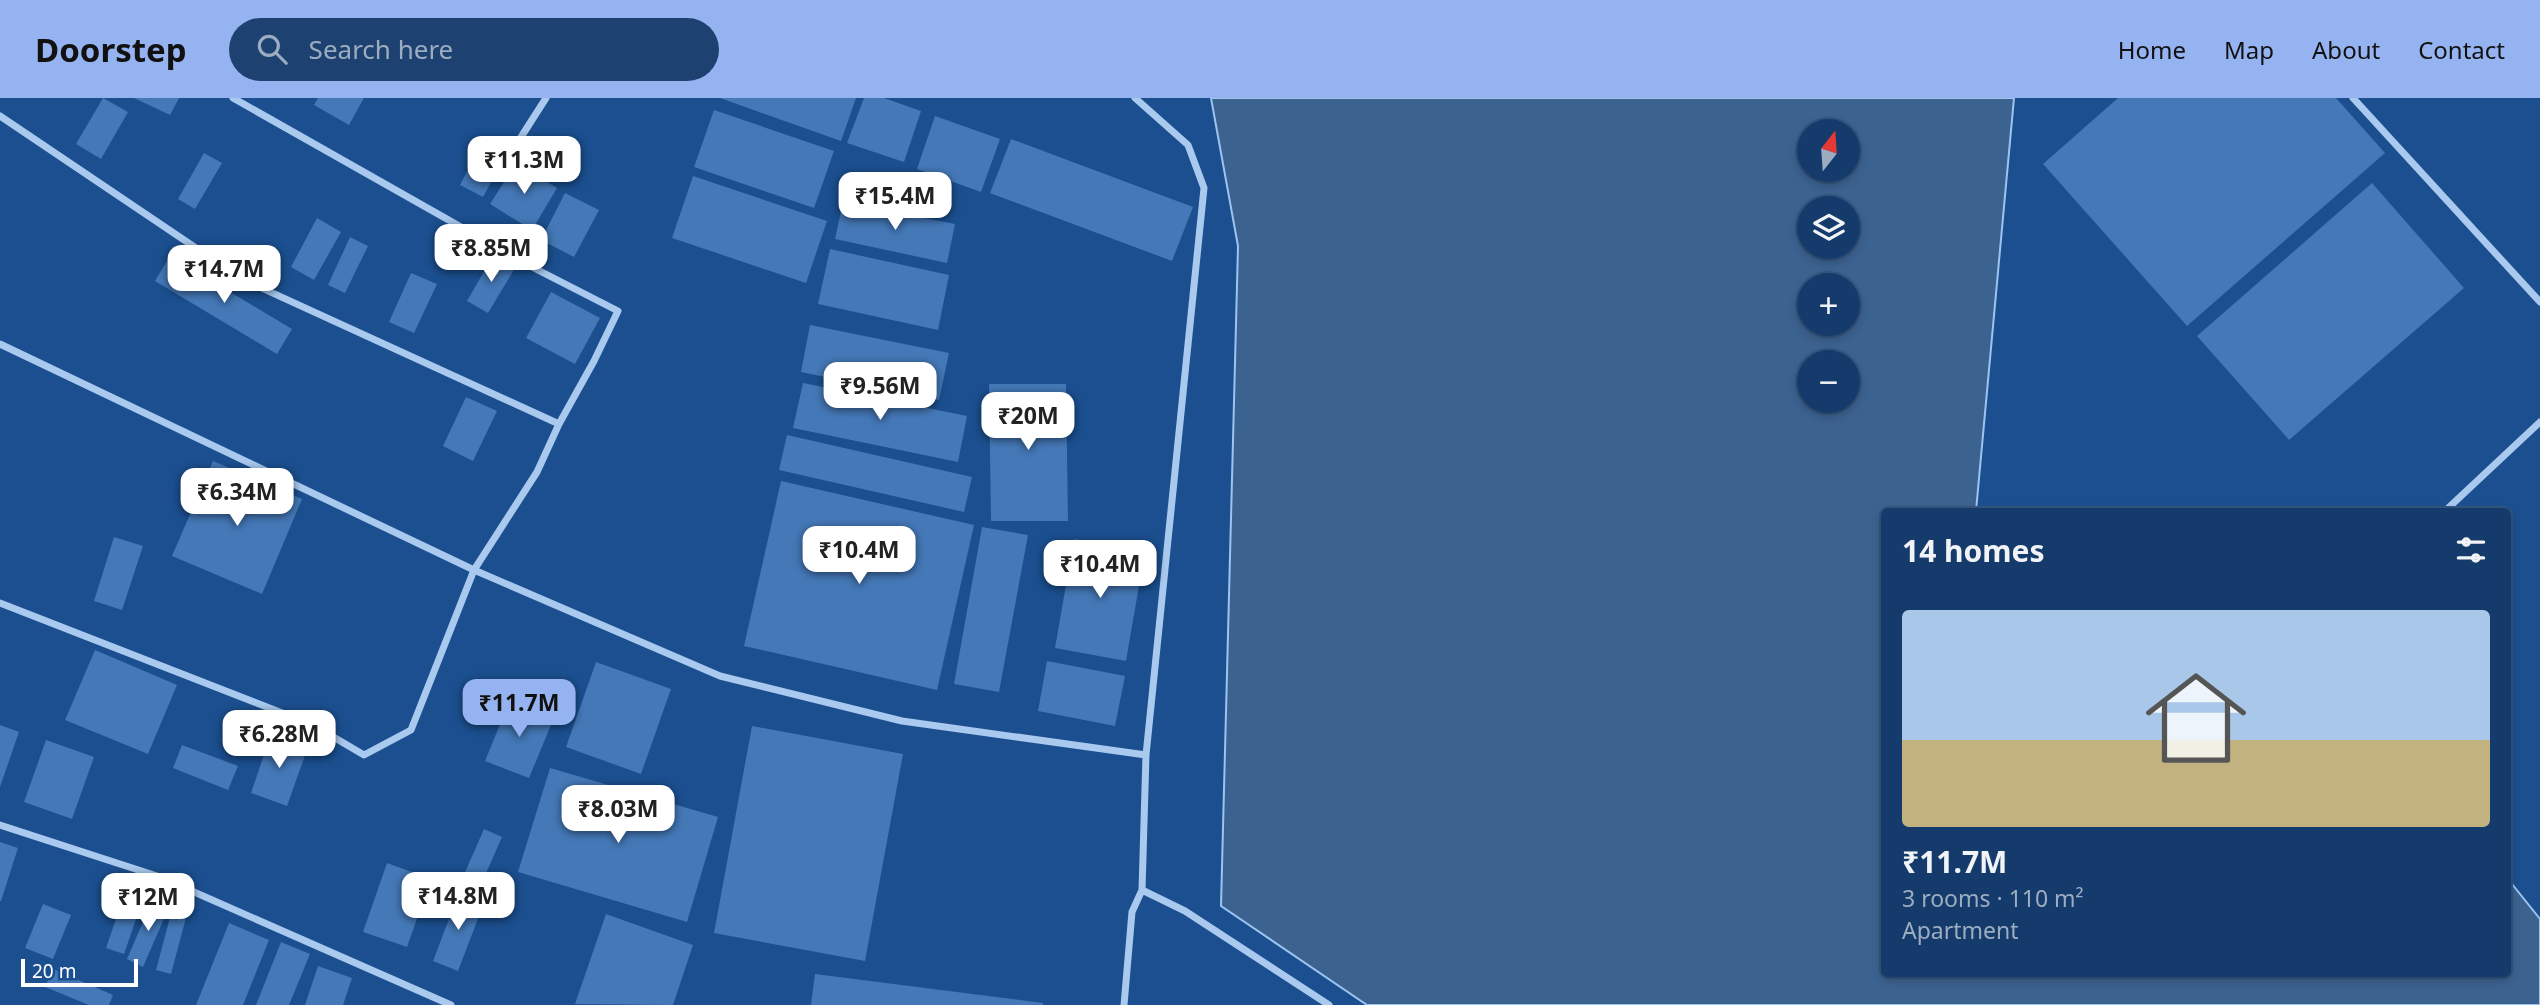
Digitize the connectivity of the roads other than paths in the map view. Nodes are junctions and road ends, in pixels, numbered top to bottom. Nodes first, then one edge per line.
1 (233, 98) edge
2 (546, 98) edge
3 (1135, 98) edge
4 (2353, 98) edge
5 (0, 116) edge
6 (516, 145) dead end
7 (2540, 302) edge
8 (0, 344) edge
9 (2540, 422) edge
10 (559, 424) junction
11 (2448, 508) edge
12 (474, 570) junction
13 (0, 603) edge
14 (1146, 755) junction
15 (0, 825) edge
16 (1142, 890) junction
17 (451, 1005) edge
18 (1124, 1005) edge
19 (1329, 1005) edge

1 - 10 street
2 - 6 street
3 - 14 street
4 - 7 street
5 - 10 street
8 - 12 street
9 - 11 street
10 - 12 street
12 - 13 street
12 - 14 street
14 - 16 street
15 - 17 street
16 - 18 street
16 - 19 street

